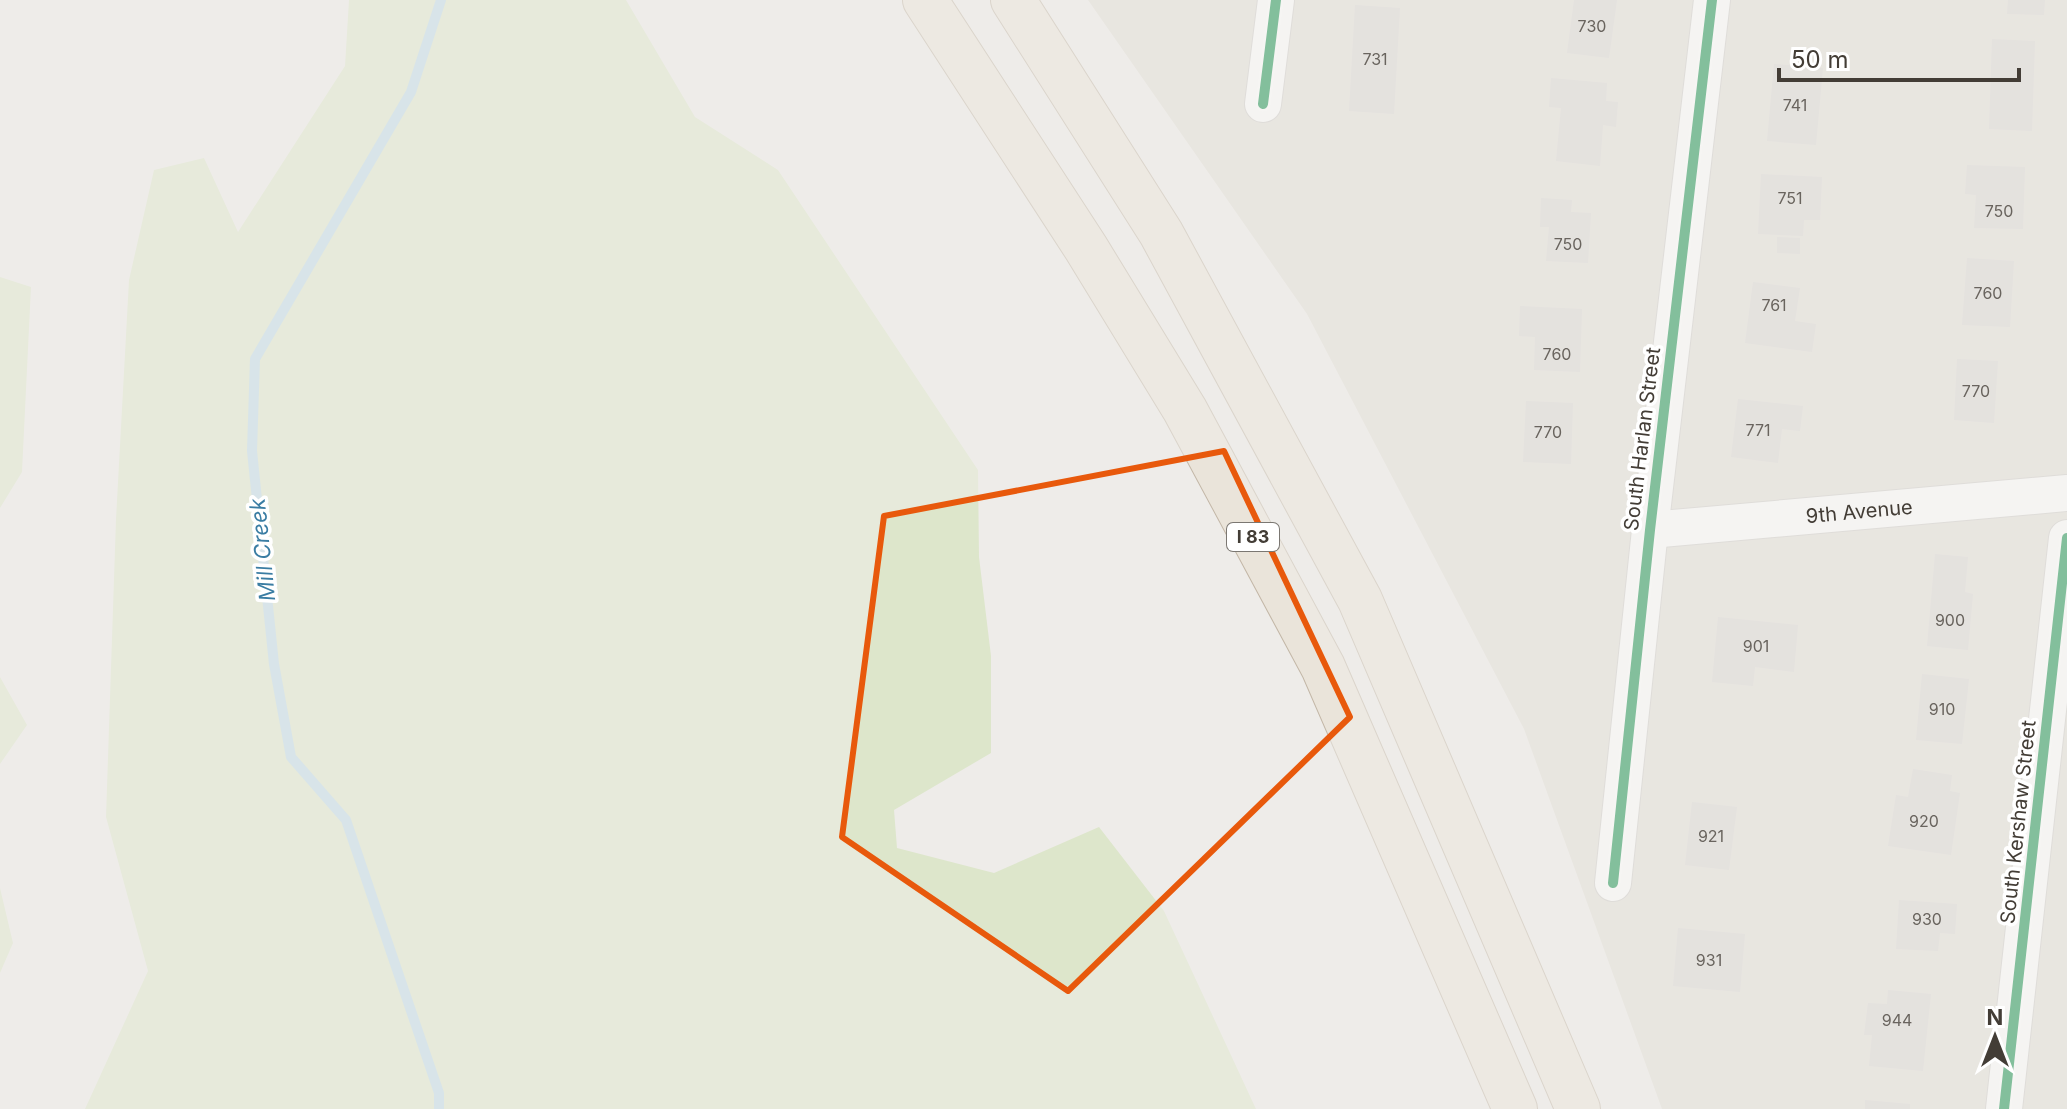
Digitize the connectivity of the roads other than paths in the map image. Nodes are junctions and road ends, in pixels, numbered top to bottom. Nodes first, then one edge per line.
1 (925, 0) edge
2 (1013, 0) edge
3 (1276, 0) edge
4 (1712, 0) edge
5 (1263, 104) dead end
6 (2067, 493) edge
7 (1650, 530) junction
8 (2067, 538) edge
9 (1613, 883) dead end
10 (1515, 1109) edge
11 (1578, 1109) edge
12 (2004, 1109) edge

1 - 10 highway, I 83
2 - 11 highway
3 - 5 street
4 - 7 street, South Harlan Street
6 - 7 street, 9th Avenue
7 - 9 street, South Harlan Street
8 - 12 street, South Kershaw Street

